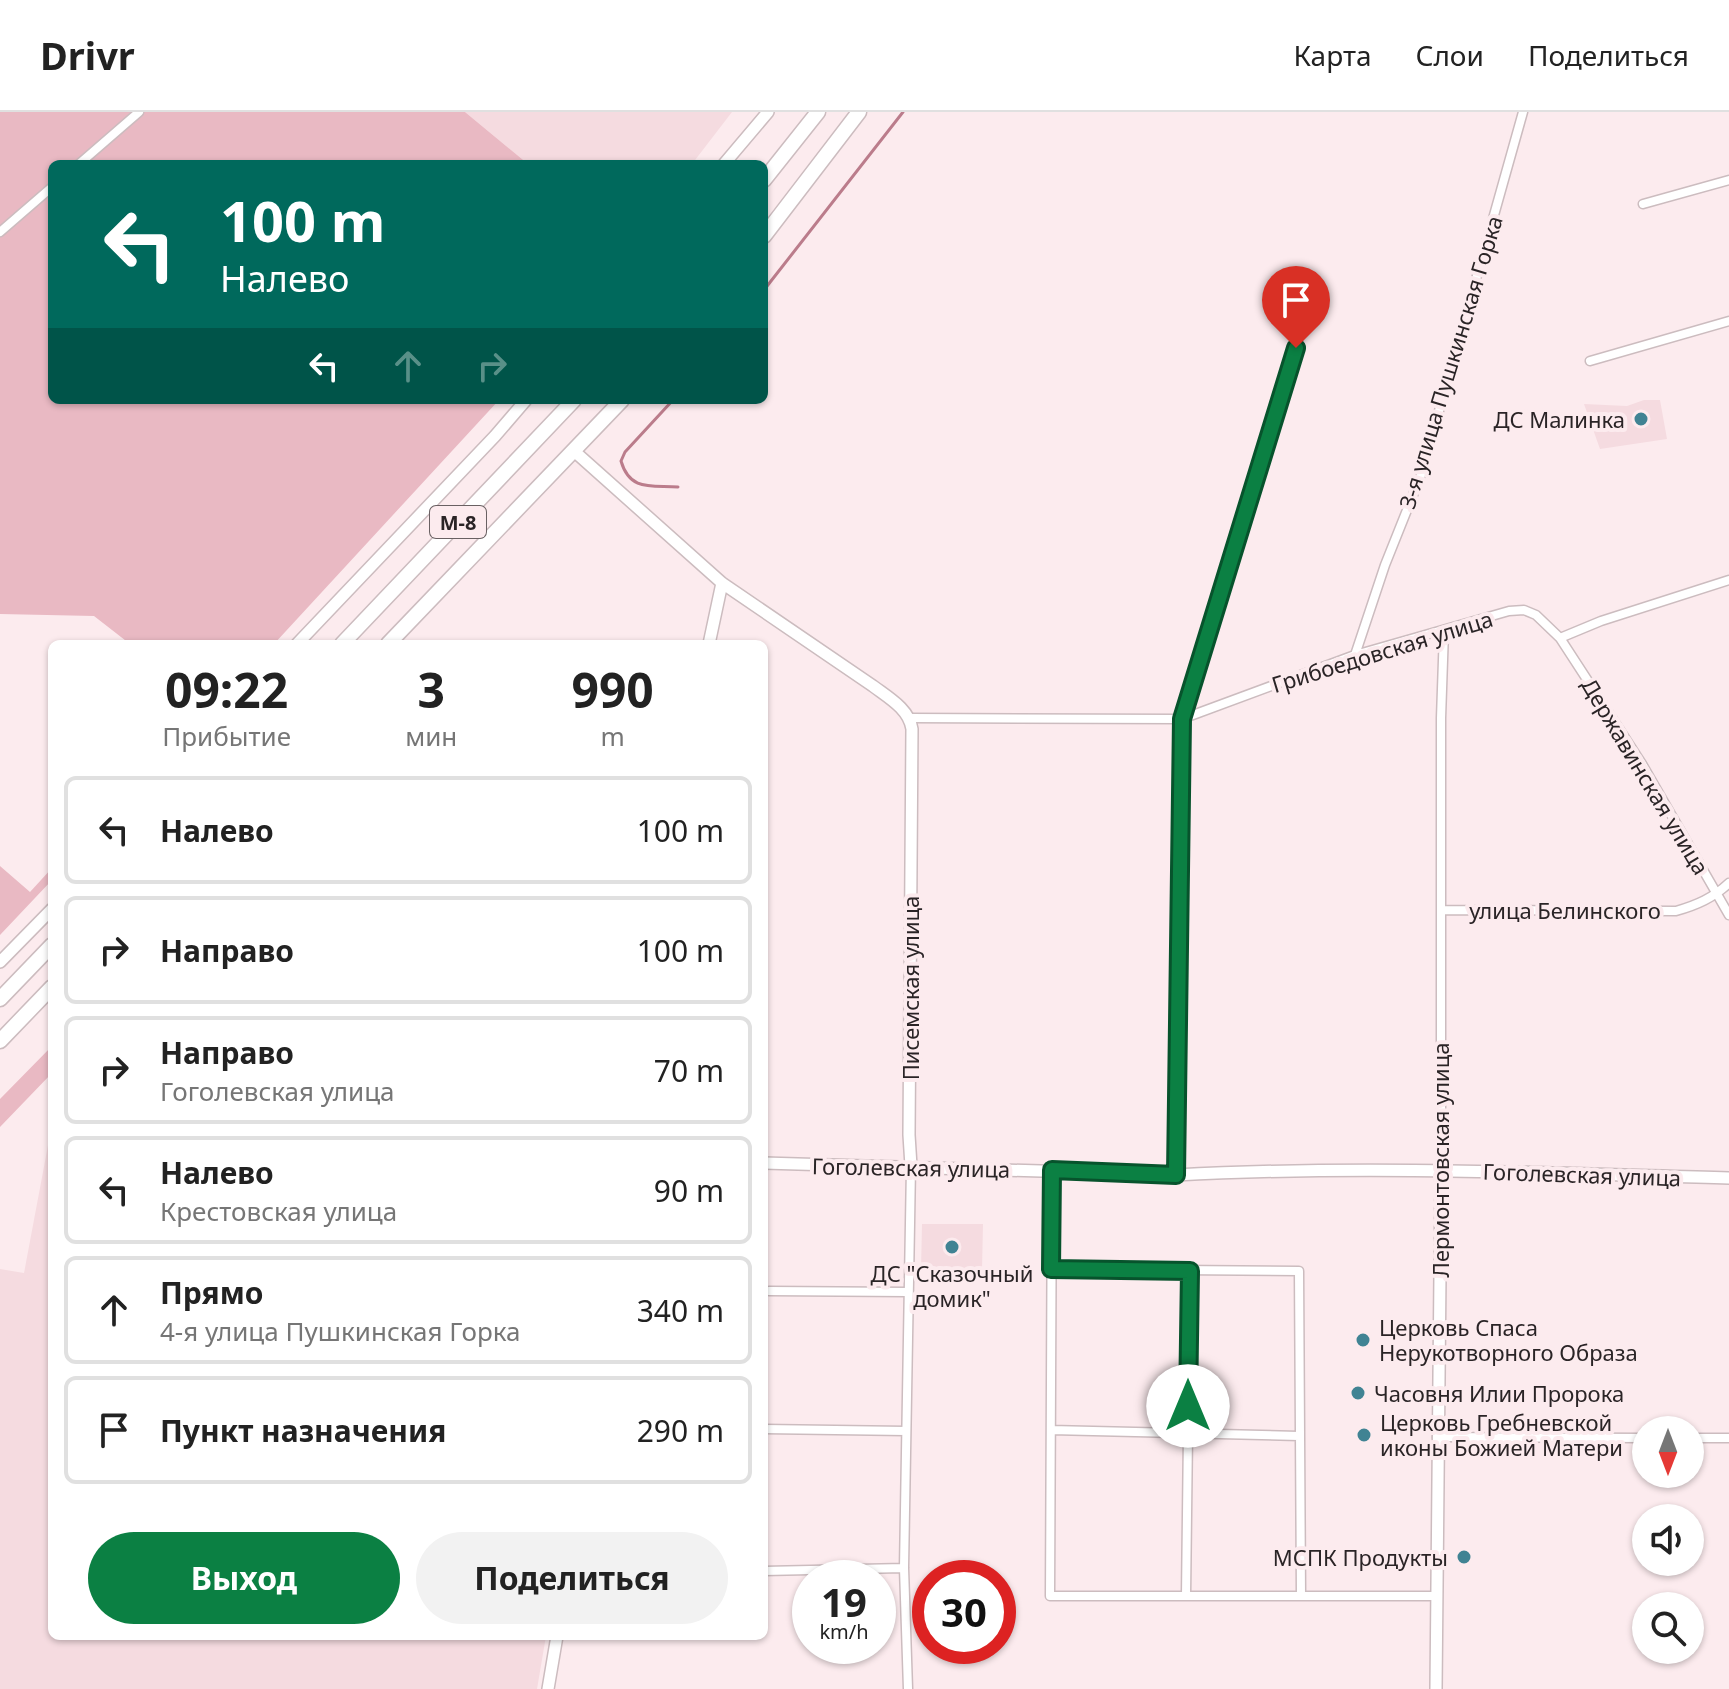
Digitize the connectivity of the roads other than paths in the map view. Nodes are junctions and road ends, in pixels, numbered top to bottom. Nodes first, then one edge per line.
1 (139, 112) edge
2 (768, 112) edge
3 (818, 112) edge
4 (859, 112) edge
5 (1523, 112) edge
6 (84, 160) edge
7 (727, 160) edge
8 (768, 175) edge
9 (1729, 180) edge
10 (48, 190) edge
11 (1643, 204) dead end
12 (768, 231) edge
13 (0, 232) edge
14 (1304, 319) dead end
15 (1729, 321) edge
16 (1590, 361) dead end
17 (523, 404) edge
18 (570, 404) edge
19 (618, 404) edge
20 (574, 451) junction
21 (1729, 580) edge
22 (722, 583) junction
23 (1444, 631) junction
24 (1560, 638) junction
25 (301, 640) edge
26 (346, 640) edge
27 (392, 640) edge
28 (710, 640) edge
29 (1355, 655) junction
30 (910, 718) junction
31 (1182, 719) junction
32 (1729, 883) edge
33 (1717, 894) junction
34 (1441, 910) junction
35 (48, 913) edge
36 (1729, 915) edge
37 (48, 949) edge
38 (0, 962) edge
39 (48, 991) edge
40 (0, 999) edge
41 (0, 1041) edge
42 (768, 1163) edge
43 (911, 1166) junction
44 (1052, 1170) junction
45 (1441, 1170) junction
46 (1176, 1175) junction
47 (1729, 1178) edge
48 (1051, 1269) junction
49 (1190, 1271) junction
50 (769, 1291) dead end
51 (908, 1292) junction
52 (768, 1429) edge
53 (1051, 1430) junction
54 (906, 1431) junction
55 (1188, 1434) junction
56 (1299, 1436) junction
57 (1437, 1437) junction
58 (1632, 1438) edge
59 (1704, 1438) edge
60 (1729, 1438) edge
61 (904, 1568) junction
62 (768, 1571) edge
63 (1186, 1596) junction
64 (1301, 1596) junction
65 (1436, 1596) junction
66 (556, 1640) edge
67 (548, 1689) edge
68 (908, 1689) edge
69 (1436, 1689) edge

1 - 6 street
2 - 7 street
3 - 8 highway
4 - 12 highway
5 - 29 street, 3-я улица Пушкинская Горка
9 - 11 street
10 - 13 street
14 - 31 street
15 - 16 street
17 - 25 street
18 - 26 highway, М-8
19 - 20 highway, М-8
20 - 22 street
20 - 27 highway, М-8
21 - 24 street
22 - 28 street
22 - 30 street
23 - 24 street, Грибоедовская улица
23 - 29 street, Грибоедовская улица
23 - 34 street, Лермонтовская улица
24 - 33 street, Державинская улица
29 - 31 street, Грибоедовская улица
30 - 31 street, Грибоедовская улица
30 - 43 street, Писемская улица
31 - 46 street
32 - 33 street, улица Белинского
33 - 34 street, улица Белинского
33 - 36 street, Державинская улица
34 - 45 street, Лермонтовская улица
35 - 38 street
37 - 40 highway
39 - 41 highway
42 - 43 street, Гоголевская улица
43 - 44 street, Гоголевская улица
43 - 51 street, Писемская улица
44 - 46 street, Гоголевская улица
44 - 48 street
45 - 46 street, Гоголевская улица
45 - 47 street, Гоголевская улица
45 - 57 street, Лермонтовская улица
48 - 49 street
48 - 53 street
49 - 55 street
49 - 56 street
50 - 51 street
51 - 54 street, Писемская улица
52 - 54 street
53 - 55 street
53 - 63 street
54 - 61 street, Писемская улица
55 - 56 street
55 - 63 street
56 - 64 street
57 - 58 street
57 - 65 street, Лермонтовская улица
59 - 60 street
61 - 62 street
61 - 68 street, Писемская улица
63 - 64 street
64 - 65 street
65 - 69 street, Лермонтовская улица
66 - 67 street

